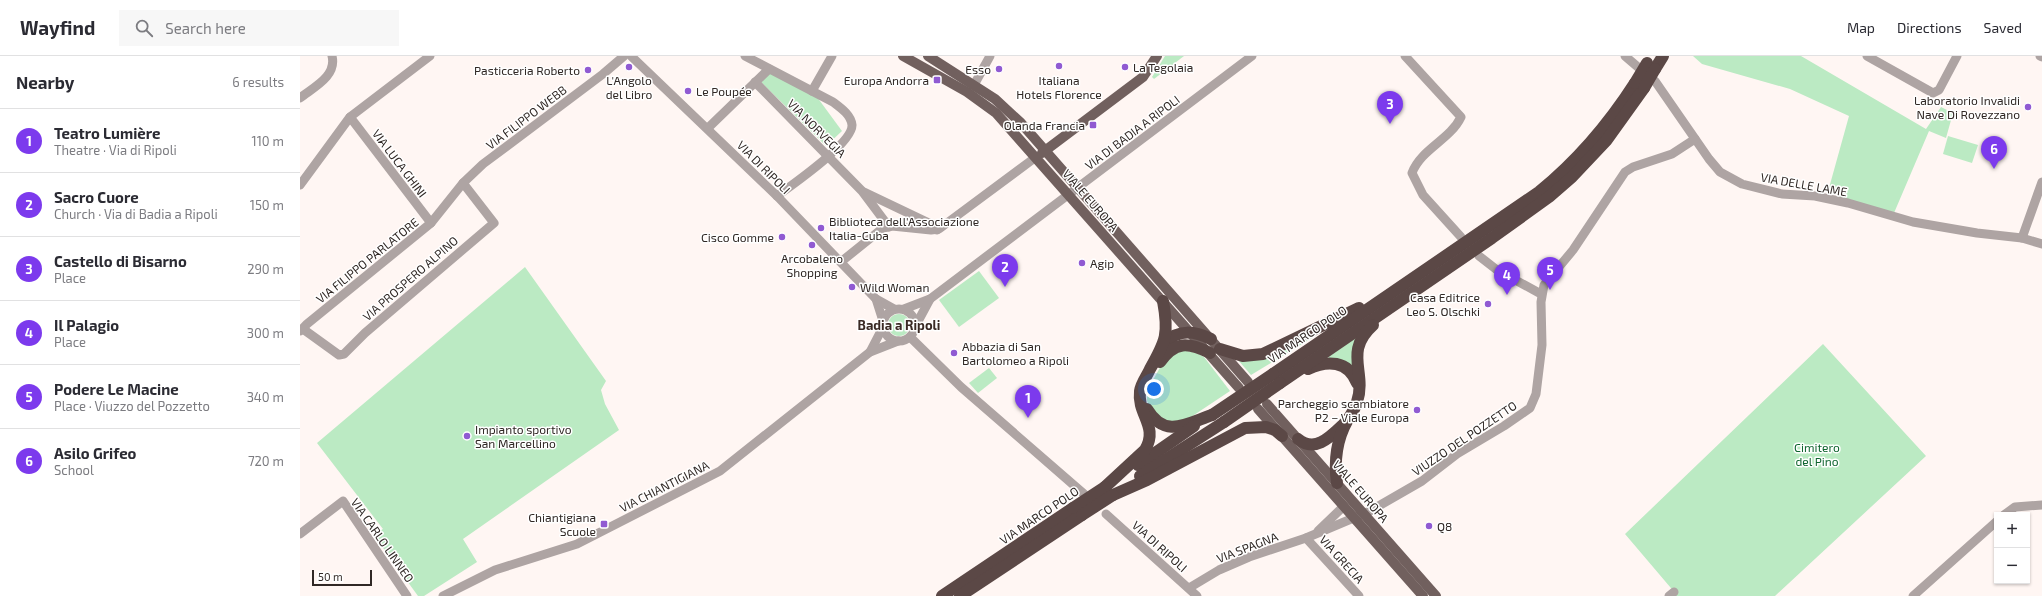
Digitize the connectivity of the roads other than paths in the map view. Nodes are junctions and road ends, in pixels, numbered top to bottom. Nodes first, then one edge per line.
1 (332, 56) edge
2 (430, 56) edge
3 (624, 56) edge
4 (631, 56) edge
5 (746, 56) edge
6 (832, 56) edge
7 (902, 56) edge
8 (928, 56) edge
9 (990, 56) edge
10 (1157, 56) edge
11 (1252, 56) edge
12 (1405, 56) edge
13 (1625, 56) edge
14 (1663, 56) edge
15 (1867, 56) edge
16 (1957, 56) edge
17 (1649, 67) edge
18 (769, 69) junction
19 (755, 82) junction
20 (974, 85) junction
21 (812, 91) junction
22 (300, 98) edge
23 (350, 117) junction
24 (708, 128) junction
25 (1695, 139) junction
26 (1046, 150) junction
27 (829, 156) junction
28 (1036, 157) junction
29 (2042, 182) edge
30 (463, 184) junction
31 (300, 185) edge
32 (1078, 188) junction
33 (862, 191) junction
34 (1069, 194) junction
35 (777, 196) junction
36 (431, 223) junction
37 (889, 227) junction
38 (937, 230) junction
39 (1462, 237) dead end
40 (2022, 238) junction
41 (2042, 244) edge
42 (1479, 256) dead end
43 (842, 261) junction
44 (1542, 294) junction
45 (1397, 296) junction
46 (876, 299) junction
47 (930, 299) junction
48 (1163, 301) junction
49 (894, 309) junction
50 (904, 309) junction
51 (883, 324) junction
52 (916, 325) junction
53 (301, 330) edge
54 (1191, 332) junction
55 (910, 337) junction
56 (1210, 339) junction
57 (898, 341) junction
58 (1165, 342) junction
59 (1215, 351) junction
60 (870, 352) junction
61 (1277, 378) junction
62 (1248, 382) dead end
63 (1239, 388) dead end
64 (1359, 390) junction
65 (1267, 404) dead end
66 (1258, 409) dead end
67 (1212, 415) junction
68 (1347, 422) junction
69 (1282, 436) junction
70 (1298, 439) junction
71 (1338, 483) junction
72 (1109, 491) junction
73 (1084, 494) dead end
74 (1342, 503) junction
75 (2042, 504) edge
76 (1078, 512) junction
77 (2008, 512) edge
78 (1106, 514) dead end
79 (1364, 514) junction
80 (1354, 518) junction
81 (1994, 524) edge
82 (300, 534) edge
83 (1316, 534) junction
84 (1306, 538) junction
85 (1189, 588) junction
86 (407, 596) edge
87 (443, 596) edge
88 (942, 596) edge
89 (960, 596) edge
90 (1197, 596) edge
91 (1359, 596) edge
92 (1423, 596) edge
93 (1436, 596) edge
94 (1913, 596) edge

1 - 22 street
2 - 23 street
3 - 30 street, VIA FILIPPO WEBB
4 - 24 street, VIA DI RIPOLI
5 - 18 street
6 - 21 street
7 - 28 main road, VIALE EUROPA
8 - 20 main road, VIALE EUROPA
9 - 20 street
10 - 26 main road
11 - 32 street, VIA DI BADIA A RIPOLI
12 - 39 street
13 - 17 street, VIA DELLE LAME
14 - 17 highway, VIA MARCO POLO
15 - 16 street
17 - 25 street, VIA DELLE LAME
17 - 45 highway, VIA MARCO POLO, bridge
18 - 19 street
18 - 21 street
19 - 24 street
19 - 27 street, VIA NORVEGIA
20 - 26 main road, VIALE EUROPA
21 - 27 street
23 - 31 street
23 - 36 street, VIA LUCA GHINI
24 - 35 street, VIA DI RIPOLI
25 - 40 street, VIA DELLE LAME
25 - 44 street, VIUZZO DEL POZZETTO
26 - 28 main road
26 - 32 main road, VIALE EUROPA
27 - 33 street, VIA NORVEGIA
27 - 35 street
28 - 34 main road, VIALE EUROPA
28 - 38 street
29 - 40 street
30 - 36 street, VIA FILIPPO WEBB
30 - 53 street, VIA PROSPERO ALPINO
32 - 34 street, VIA DI BADIA A RIPOLI
32 - 56 main road, VIALE EUROPA
33 - 37 street, VIA NORVEGIA
33 - 38 street, VIA NORVEGIA
34 - 47 street, VIA DI BADIA A RIPOLI
34 - 48 main road, VIALE EUROPA
35 - 43 street, VIA DI RIPOLI
36 - 53 street, VIA FILIPPO PARLATORE
37 - 38 street
37 - 43 street
40 - 41 street, VIA DELLE LAME
42 - 44 street
43 - 46 street, VIA DI RIPOLI
44 - 79 street, VIUZZO DEL POZZETTO
45 - 59 highway
45 - 61 highway, VIA MARCO POLO
45 - 64 highway
46 - 49 street, VIA DI RIPOLI
46 - 51 street, VIA DI RIPOLI
47 - 50 street, VIA DI BADIA A RIPOLI
47 - 52 street, VIA DI BADIA A RIPOLI
48 - 54 main road, VIALE EUROPA
48 - 58 highway
49 - 50 street
49 - 51 street
50 - 52 street
51 - 57 street
51 - 60 street, VIA CHIANTIGIANA
52 - 55 street
54 - 56 highway
54 - 58 highway
54 - 59 main road, VIALE EUROPA
55 - 57 street
55 - 73 street
56 - 59 main road, VIALE EUROPA
57 - 60 street, VIA CHIANTIGIANA
58 - 72 highway
59 - 62 main road, VIALE EUROPA
59 - 63 main road, VIALE EUROPA
59 - 67 highway
60 - 87 street, VIA CHIANTIGIANA
61 - 64 highway
61 - 67 highway, VIA MARCO POLO, bridge
61 - 72 highway, VIA MARCO POLO, bridge
64 - 68 highway
65 - 70 main road, VIALE EUROPA
66 - 69 main road, VIALE EUROPA
67 - 72 highway, VIA MARCO POLO
68 - 70 highway
68 - 71 highway
69 - 72 highway
69 - 74 main road, VIALE EUROPA
70 - 71 main road, VIALE EUROPA
71 - 79 main road, VIALE EUROPA
72 - 76 highway, VIA MARCO POLO, bridge
74 - 80 main road, VIALE EUROPA
74 - 83 street, VIA SPAGNA
75 - 77 street
76 - 88 highway, VIA MARCO POLO
76 - 89 highway, VIA MARCO POLO
78 - 85 street, VIA DI RIPOLI
79 - 80 street, VIA SPAGNA
79 - 93 main road, VIALE EUROPA
80 - 83 street, VIA SPAGNA
80 - 92 main road, VIALE EUROPA
81 - 94 street
82 - 86 street, VIA CARLO LINNEO
83 - 84 street, VIA SPAGNA
84 - 85 street, VIA SPAGNA
84 - 91 street, VIA GRECIA
85 - 90 street, VIA DI RIPOLI

